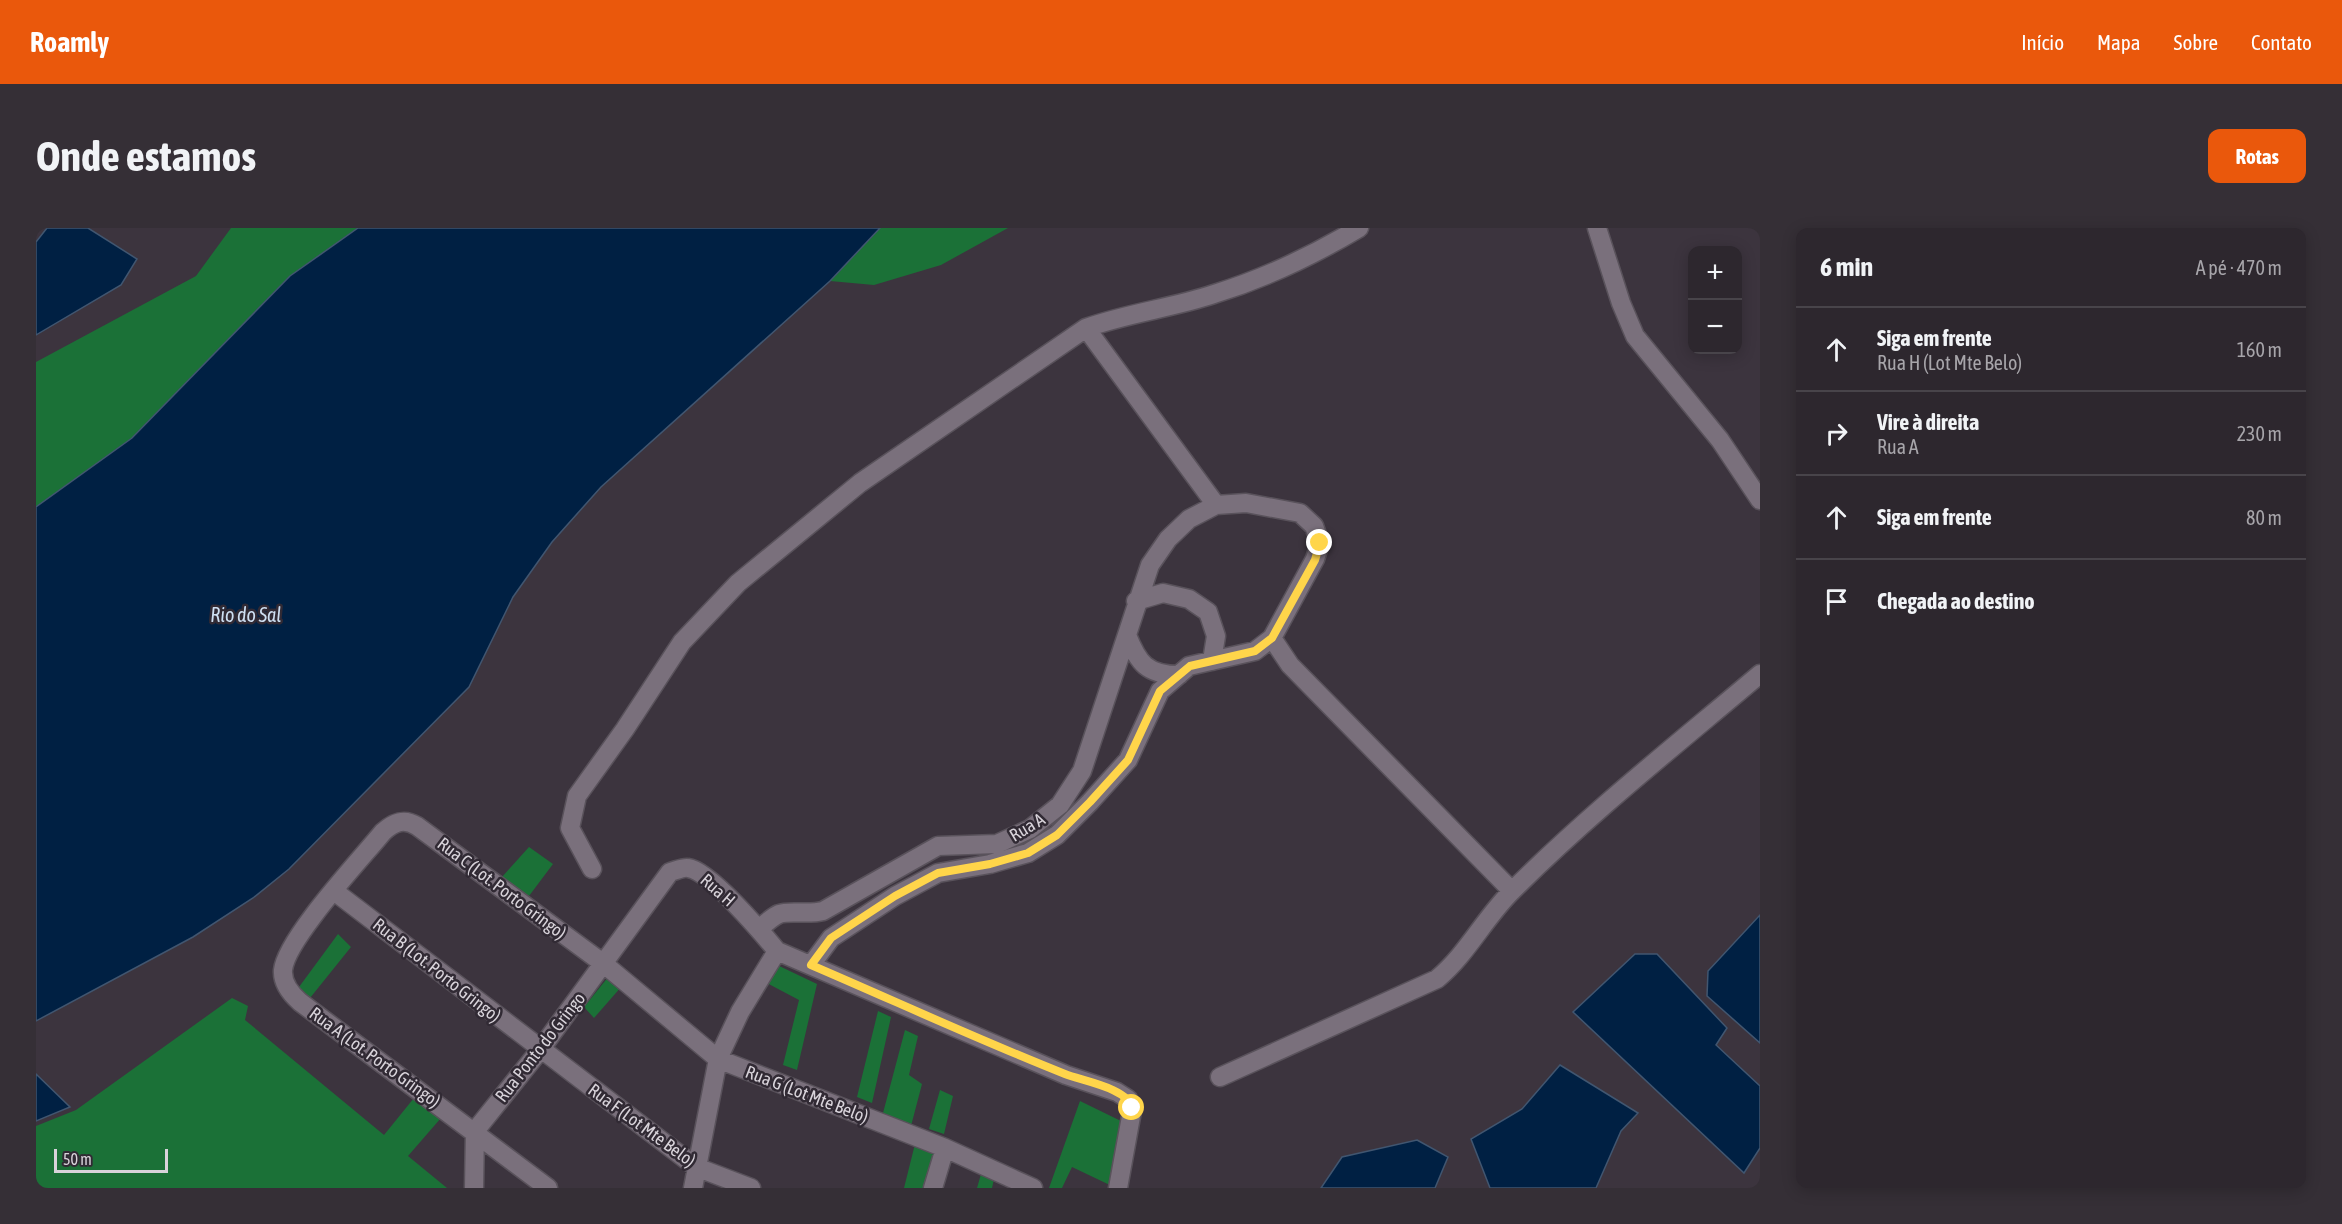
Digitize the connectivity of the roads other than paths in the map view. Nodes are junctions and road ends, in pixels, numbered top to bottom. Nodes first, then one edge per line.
1 (1359, 228) edge
2 (1597, 228) edge
3 (1086, 328) junction
4 (1760, 500) edge
5 (1216, 505) junction
6 (1136, 601) junction
7 (1127, 635) junction
8 (1272, 638) junction
9 (1137, 660) junction
10 (1212, 661) junction
11 (1153, 671) junction
12 (1760, 674) edge
13 (1179, 675) junction
14 (1113, 678) junction
15 (1160, 691) junction
16 (592, 869) dead end
17 (670, 872) joint
18 (334, 891) junction
19 (1512, 891) junction
20 (807, 915) junction
21 (759, 928) junction
22 (831, 938) junction
23 (777, 951) junction
24 (604, 964) junction
25 (811, 965) junction
26 (540, 1050) junction
27 (718, 1059) junction
28 (1220, 1077) dead end
29 (475, 1131) junction
30 (945, 1148) junction
31 (696, 1167) junction
32 (474, 1188) edge
33 (548, 1188) edge
34 (693, 1188) edge
35 (751, 1188) edge
36 (933, 1188) edge
37 (1033, 1188) edge
38 (1118, 1188) edge

1 - 3 street
2 - 4 street
3 - 5 street
3 - 16 street
5 - 6 street, Rua A
5 - 8 street
6 - 7 street, Rua A
6 - 10 street
7 - 9 street
7 - 14 street, Rua A
8 - 10 street, Rua A
8 - 19 street
9 - 11 street
9 - 14 street
10 - 13 street, Rua A
11 - 13 street
11 - 15 street
12 - 19 street
13 - 15 street, Rua A
14 - 20 street, Rua A
15 - 22 street, Rua A
17 - 21 street, Rua H
17 - 24 street, Rua Ponto do Gringo
18 - 24 street, Rua C (Lot. Porto Gringo)
18 - 26 street, Rua B (Lot. Porto Gringo)
18 - 29 street, Rua A (Lot. Porto Gringo)
19 - 28 street
20 - 21 street, Rua A
20 - 22 street
21 - 23 street, Rua H
22 - 25 street, Rua A
23 - 25 street
23 - 27 street
24 - 26 street, Rua Ponto do Gringo
24 - 27 street, Rua G (Lot Mte Belo)
25 - 38 street
26 - 29 street, Rua Ponto do Gringo
26 - 31 street, Rua F (Lot Mte Belo)
27 - 30 street, Rua G (Lot Mte Belo)
27 - 31 street
29 - 32 street
29 - 33 street, Rua A (Lot. Porto Gringo)
30 - 36 street
30 - 37 street, Rua G (Lot Mte Belo)
31 - 34 street
31 - 35 street, Rua F (Lot Mte Belo)

